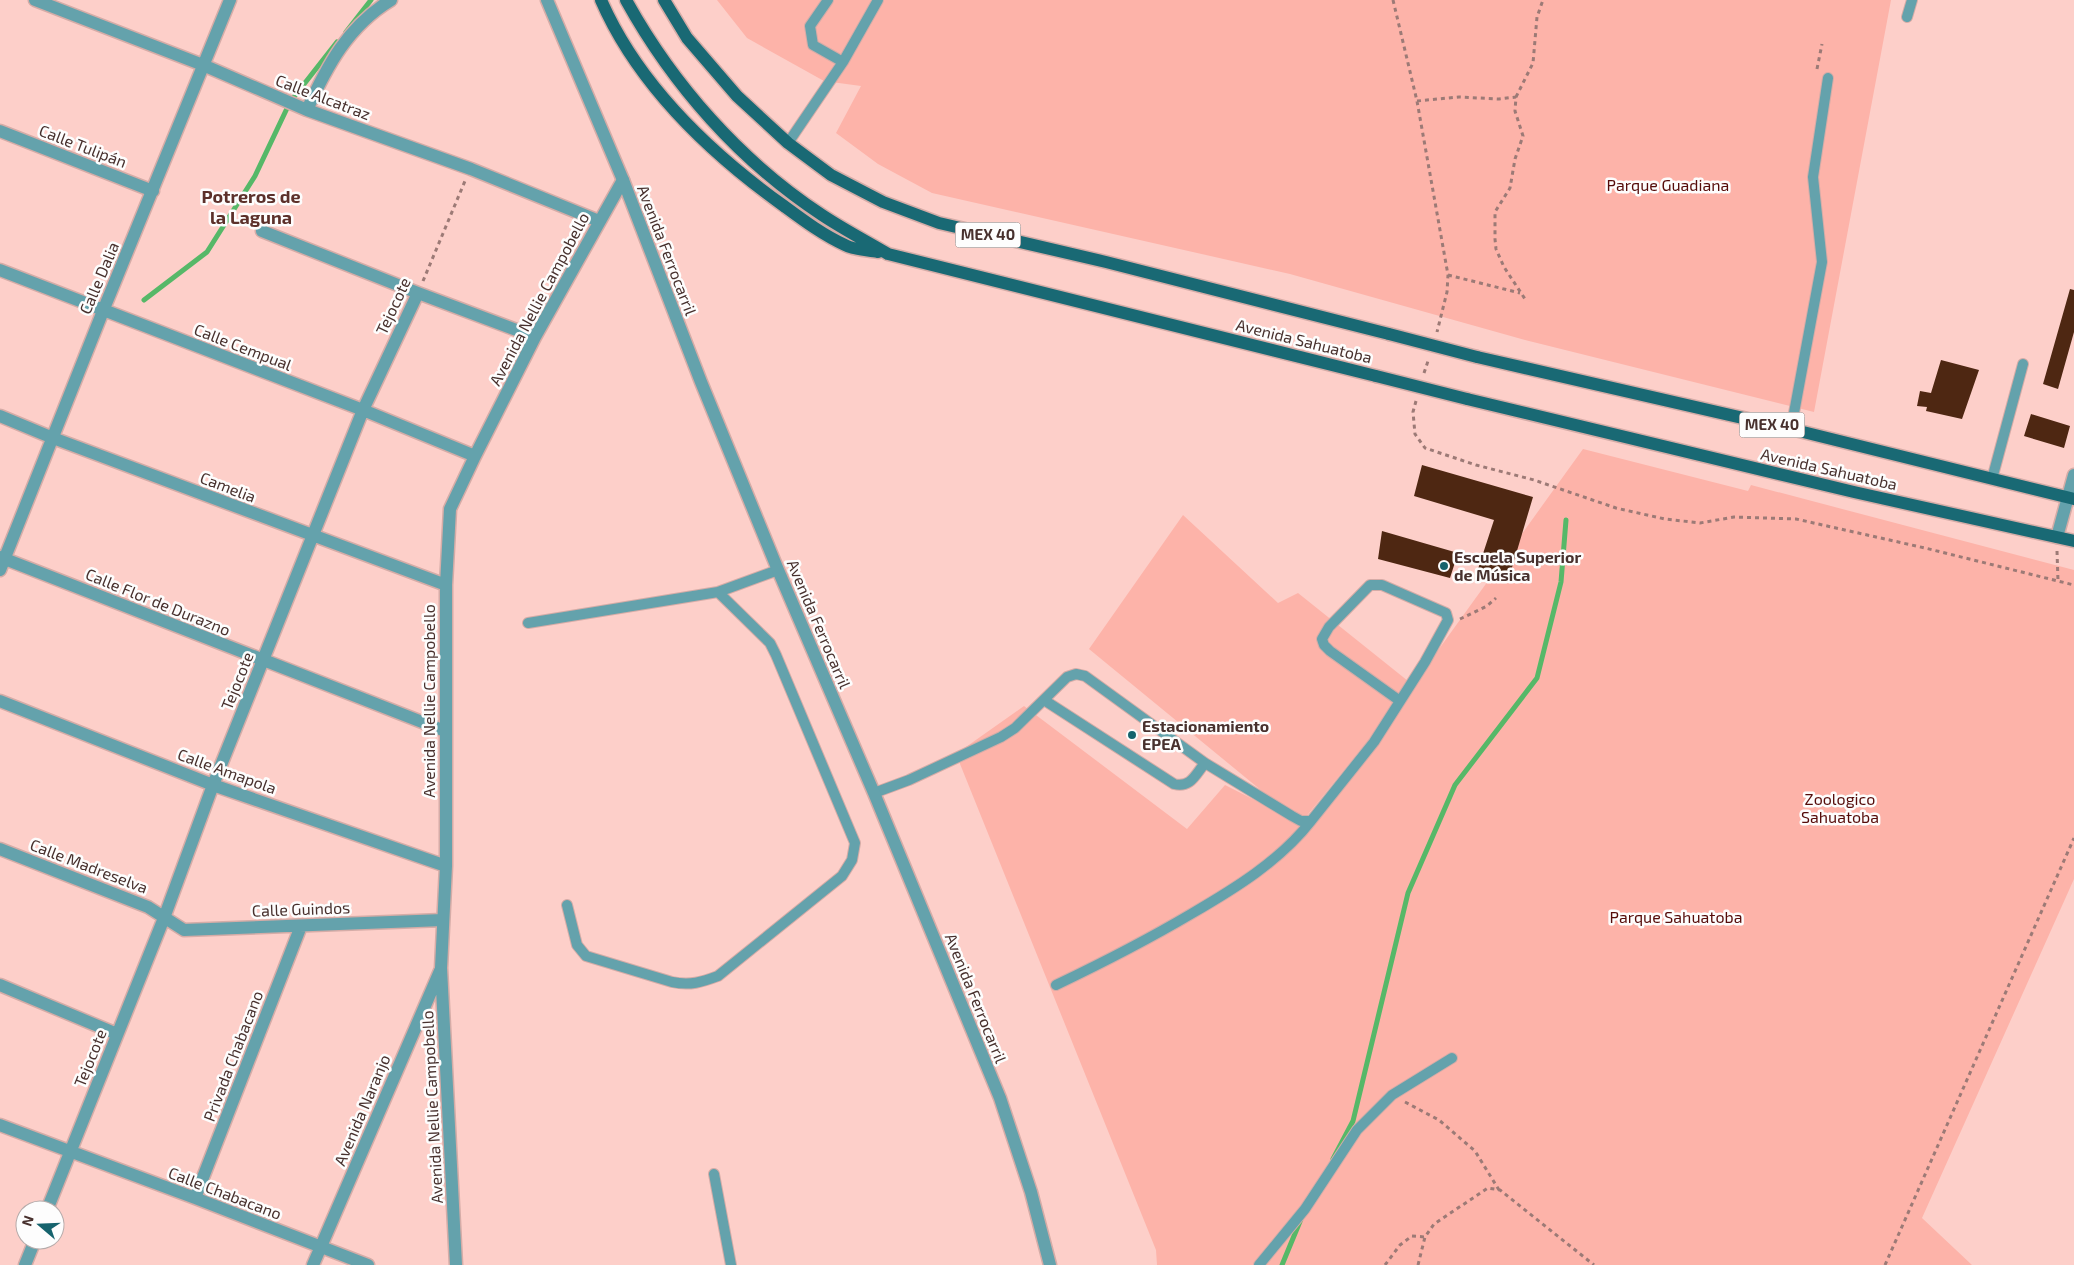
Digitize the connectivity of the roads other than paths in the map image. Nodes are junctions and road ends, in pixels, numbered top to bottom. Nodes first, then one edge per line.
1 (35, 0) edge
2 (230, 0) edge
3 (391, 0) edge
4 (547, 0) edge
5 (601, 0) edge
6 (626, 0) edge
7 (664, 0) edge
8 (828, 0) edge
9 (878, 0) edge
10 (1912, 0) edge
11 (1907, 17) dead end
12 (843, 62) junction
13 (203, 66) junction
14 (1828, 78) dead end
15 (307, 110) junction
16 (0, 131) edge
17 (788, 143) junction
18 (623, 180) junction
19 (153, 191) junction
20 (600, 221) junction
21 (262, 231) dead end
22 (888, 254) junction
23 (0, 270) edge
24 (418, 293) junction
25 (103, 311) junction
26 (535, 337) junction
27 (2023, 364) dead end
28 (363, 410) junction
29 (0, 416) edge
30 (1790, 429) junction
31 (53, 438) junction
32 (474, 456) junction
33 (2074, 476) edge
34 (1992, 479) junction
35 (2070, 498) edge
36 (312, 536) junction
37 (2057, 537) junction
38 (2074, 541) edge
39 (1, 562) edge
40 (778, 570) junction
41 (446, 585) junction
42 (718, 592) junction
43 (528, 623) dead end
44 (262, 661) junction
45 (1044, 700) junction
46 (0, 701) edge
47 (1400, 701) junction
48 (444, 731) junction
49 (1205, 763) junction
50 (214, 785) junction
51 (874, 793) junction
52 (1310, 821) junction
53 (0, 849) edge
54 (446, 866) junction
55 (567, 905) dead end
56 (164, 918) junction
57 (443, 920) junction
58 (301, 926) junction
59 (441, 968) junction
60 (0, 985) edge
61 (1056, 985) dead end
62 (117, 1034) junction
63 (1452, 1058) dead end
64 (0, 1125) edge
65 (70, 1152) junction
66 (714, 1174) dead end
67 (195, 1198) junction
68 (51, 1200) edge
69 (321, 1247) junction
70 (31, 1250) edge
71 (25, 1265) edge
72 (313, 1265) edge
73 (368, 1265) edge
74 (456, 1265) edge
75 (731, 1265) edge
76 (1050, 1265) edge
77 (1259, 1265) edge

1 - 13 street, Calle Alcatraz
2 - 13 street, Calle Dalia
3 - 15 street
4 - 18 street, Avenida Ferrocarril
5 - 22 main road
6 - 22 main road, Avenida Sahuatoba / MEX 40
7 - 17 main road, Avenida Sahuatoba / MEX 40
8 - 12 lane
9 - 12 lane
10 - 11 lane
12 - 17 lane
13 - 15 street, Calle Alcatraz
13 - 19 street, Calle Dalia
14 - 30 lane
15 - 20 street, Calle Alcatraz
16 - 19 street, Calle Tulipán
17 - 30 main road, Avenida Sahuatoba / MEX 40, bridge
18 - 20 street, Avenida Nellie Campobello
18 - 40 street, Avenida Ferrocarril
19 - 25 street, Calle Dalia
20 - 26 street, Avenida Nellie Campobello
21 - 24 street
22 - 37 main road, Avenida Sahuatoba / MEX 40, bridge
23 - 25 street, Calle Cempual
24 - 26 street
24 - 28 street, Tejocote
25 - 28 street, Calle Cempual
25 - 31 street, Calle Dalia
26 - 32 street, Avenida Nellie Campobello
27 - 34 lane
28 - 32 street, Calle Cempual
28 - 36 street, Tejocote
29 - 31 street, Camelia
30 - 34 main road, Avenida Sahuatoba / MEX 40
31 - 36 street, Camelia
31 - 39 street, Calle Dalia
32 - 41 street, Avenida Nellie Campobello
33 - 35 street
34 - 35 main road, Avenida Sahuatoba / MEX 40
35 - 37 street
36 - 41 street, Camelia
36 - 44 street, Tejocote
37 - 38 main road, Avenida Sahuatoba / MEX 40
39 - 44 street, Calle Flor de Durazno
40 - 42 lane
40 - 51 street, Avenida Ferrocarril
41 - 48 street, Avenida Nellie Campobello
42 - 43 lane
42 - 55 lane
44 - 48 street, Calle Flor de Durazno
44 - 50 street, Tejocote
45 - 49 lane
45 - 49 lane
45 - 51 lane
46 - 50 street, Calle Amapola
47 - 47 lane
47 - 52 lane
48 - 54 street, Avenida Nellie Campobello
49 - 52 lane
50 - 54 street, Calle Amapola
50 - 56 street, Tejocote
51 - 76 street, Avenida Ferrocarril
52 - 61 lane
53 - 56 street, Calle Madreselva
54 - 57 street, Avenida Nellie Campobello
56 - 58 street, Calle Guindos
56 - 62 street, Tejocote
57 - 58 street, Calle Guindos
57 - 59 street, Avenida Nellie Campobello
58 - 67 street, Privada Chabacano
59 - 69 street, Avenida Naranjo
59 - 74 street, Avenida Nellie Campobello
60 - 62 street
62 - 65 street, Tejocote
63 - 77 lane
64 - 65 street, Calle Chabacano
65 - 67 street, Calle Chabacano
65 - 68 street, Tejocote
66 - 75 lane
67 - 69 street, Calle Chabacano
69 - 72 street, Avenida Naranjo
69 - 73 street, Calle Chabacano
70 - 71 street

